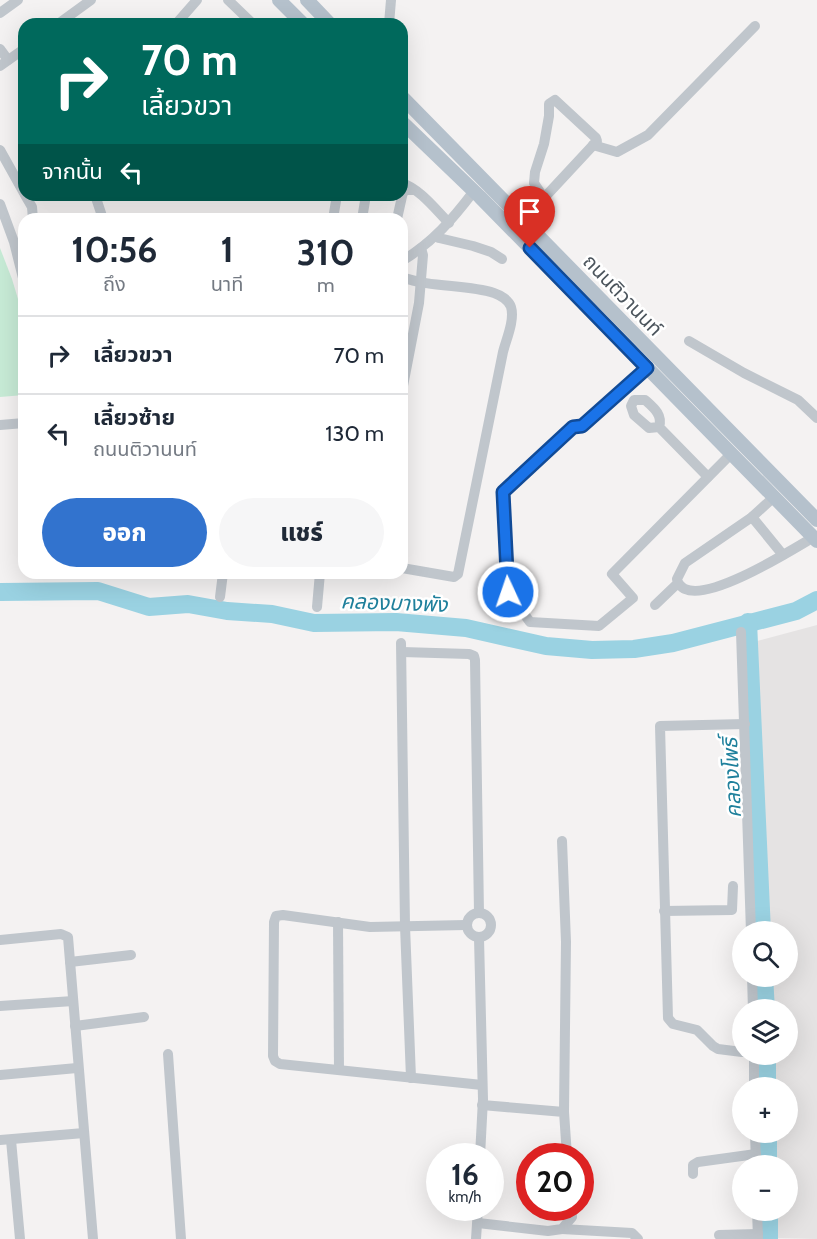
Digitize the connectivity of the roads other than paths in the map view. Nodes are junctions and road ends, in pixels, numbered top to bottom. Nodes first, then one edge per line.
1 (18, 0) edge
2 (91, 0) edge
3 (197, 0) edge
4 (228, 0) edge
5 (279, 0) edge
6 (307, 0) edge
7 (391, 0) edge
8 (0, 13) edge
9 (66, 18) edge
10 (181, 18) edge
11 (240, 18) edge
12 (297, 18) edge
13 (324, 18) edge
14 (390, 18) edge
15 (755, 26) dead end
16 (0, 49) edge
17 (18, 53) edge
18 (4, 63) edge
19 (408, 103) edge
20 (408, 128) edge
21 (593, 145) junction
22 (0, 150) edge
23 (18, 182) edge
24 (408, 187) edge
25 (491, 188) junction
26 (408, 189) edge
27 (413, 190) junction
28 (477, 194) junction
29 (544, 198) junction
30 (0, 204) edge
31 (521, 218) junction
32 (449, 223) junction
33 (436, 236) junction
34 (18, 239) edge
35 (421, 248) junction
36 (408, 257) edge
37 (502, 259) dead end
38 (408, 279) edge
39 (421, 282) junction
40 (689, 340) dead end
41 (408, 360) edge
42 (647, 368) junction
43 (623, 389) junction
44 (634, 400) junction
45 (817, 418) edge
46 (18, 424) edge
47 (0, 425) edge
48 (659, 428) junction
49 (731, 454) junction
50 (708, 477) junction
51 (774, 497) junction
52 (752, 517) junction
53 (817, 520) edge
54 (815, 539) edge
55 (783, 555) junction
56 (408, 569) edge
57 (222, 579) edge
58 (319, 579) edge
59 (678, 583) junction
60 (220, 597) dead end
61 (655, 605) dead end
62 (317, 607) dead end
63 (741, 632) dead end
64 (745, 724) junction
65 (562, 841) dead end
66 (733, 886) dead end
67 (664, 911) junction
68 (479, 913) junction
69 (751, 921) edge
70 (338, 922) junction
71 (466, 925) junction
72 (405, 926) junction
73 (479, 938) junction
74 (0, 940) edge
75 (131, 955) dead end
76 (70, 962) junction
77 (73, 1000) junction
78 (0, 1006) edge
79 (144, 1017) dead end
80 (75, 1026) junction
81 (732, 1051) edge
82 (168, 1054) dead end
83 (77, 1068) junction
84 (339, 1070) junction
85 (0, 1075) edge
86 (411, 1078) junction
87 (482, 1085) junction
88 (482, 1105) junction
89 (564, 1112) junction
90 (84, 1133) junction
91 (5, 1140) edge
92 (481, 1143) edge
93 (566, 1143) edge
94 (732, 1161) edge
95 (693, 1174) dead end
96 (568, 1221) edge
97 (757, 1221) edge
98 (478, 1223) joint
99 (562, 1229) junction
100 (719, 1235) dead end
101 (758, 1236) edge
102 (20, 1239) edge
103 (93, 1239) edge
104 (181, 1239) edge
105 (476, 1239) edge
106 (638, 1239) edge

1 - 8 street
2 - 9 street
3 - 10 street
4 - 11 street
5 - 12 main road
6 - 13 main road
7 - 14 street
15 - 21 street
16 - 18 street
17 - 18 street
19 - 25 main road, ถนนติวานนท์
20 - 28 main road, ถนนติวานนท์
21 - 29 street
21 - 29 street
22 - 23 street
24 - 27 street
25 - 28 main road
25 - 31 main road, ถนนติวานนท์
26 - 27 street
27 - 32 street
28 - 32 street
28 - 42 main road, ถนนติวานนท์
29 - 31 street
30 - 34 street
31 - 53 main road, ถนนติวานนท์
32 - 33 street
33 - 35 street
33 - 37 street
35 - 36 street
35 - 39 street
38 - 39 street
39 - 41 street
39 - 56 street
40 - 45 street
42 - 43 street
42 - 49 main road, ถนนติวานนท์
43 - 44 street
43 - 50 street
44 - 48 street
44 - 48 street
46 - 47 street
48 - 50 street
49 - 50 street
49 - 51 main road, ถนนติวานนท์
51 - 52 street
51 - 54 main road, ถนนติวานนท์
52 - 55 street
52 - 59 street
54 - 55 street
55 - 59 street
57 - 60 street
58 - 62 street
59 - 61 street
63 - 64 street
64 - 67 street
64 - 69 street
65 - 89 street
66 - 67 street
67 - 81 street
68 - 71 street
68 - 72 street
68 - 73 street
70 - 72 street
70 - 84 street
70 - 84 street
71 - 72 street
71 - 73 street
72 - 86 street
73 - 87 street
74 - 76 street
75 - 76 street
76 - 77 street
77 - 78 street
77 - 80 street
79 - 80 street
80 - 83 street
82 - 104 street
83 - 85 street
83 - 90 street
84 - 86 street
86 - 87 street
87 - 88 street
88 - 89 street
88 - 92 street
89 - 93 street
90 - 91 street
90 - 103 street
91 - 102 street
94 - 95 street
96 - 99 street
97 - 101 street
98 - 99 street
98 - 105 street
99 - 106 street
100 - 101 street

